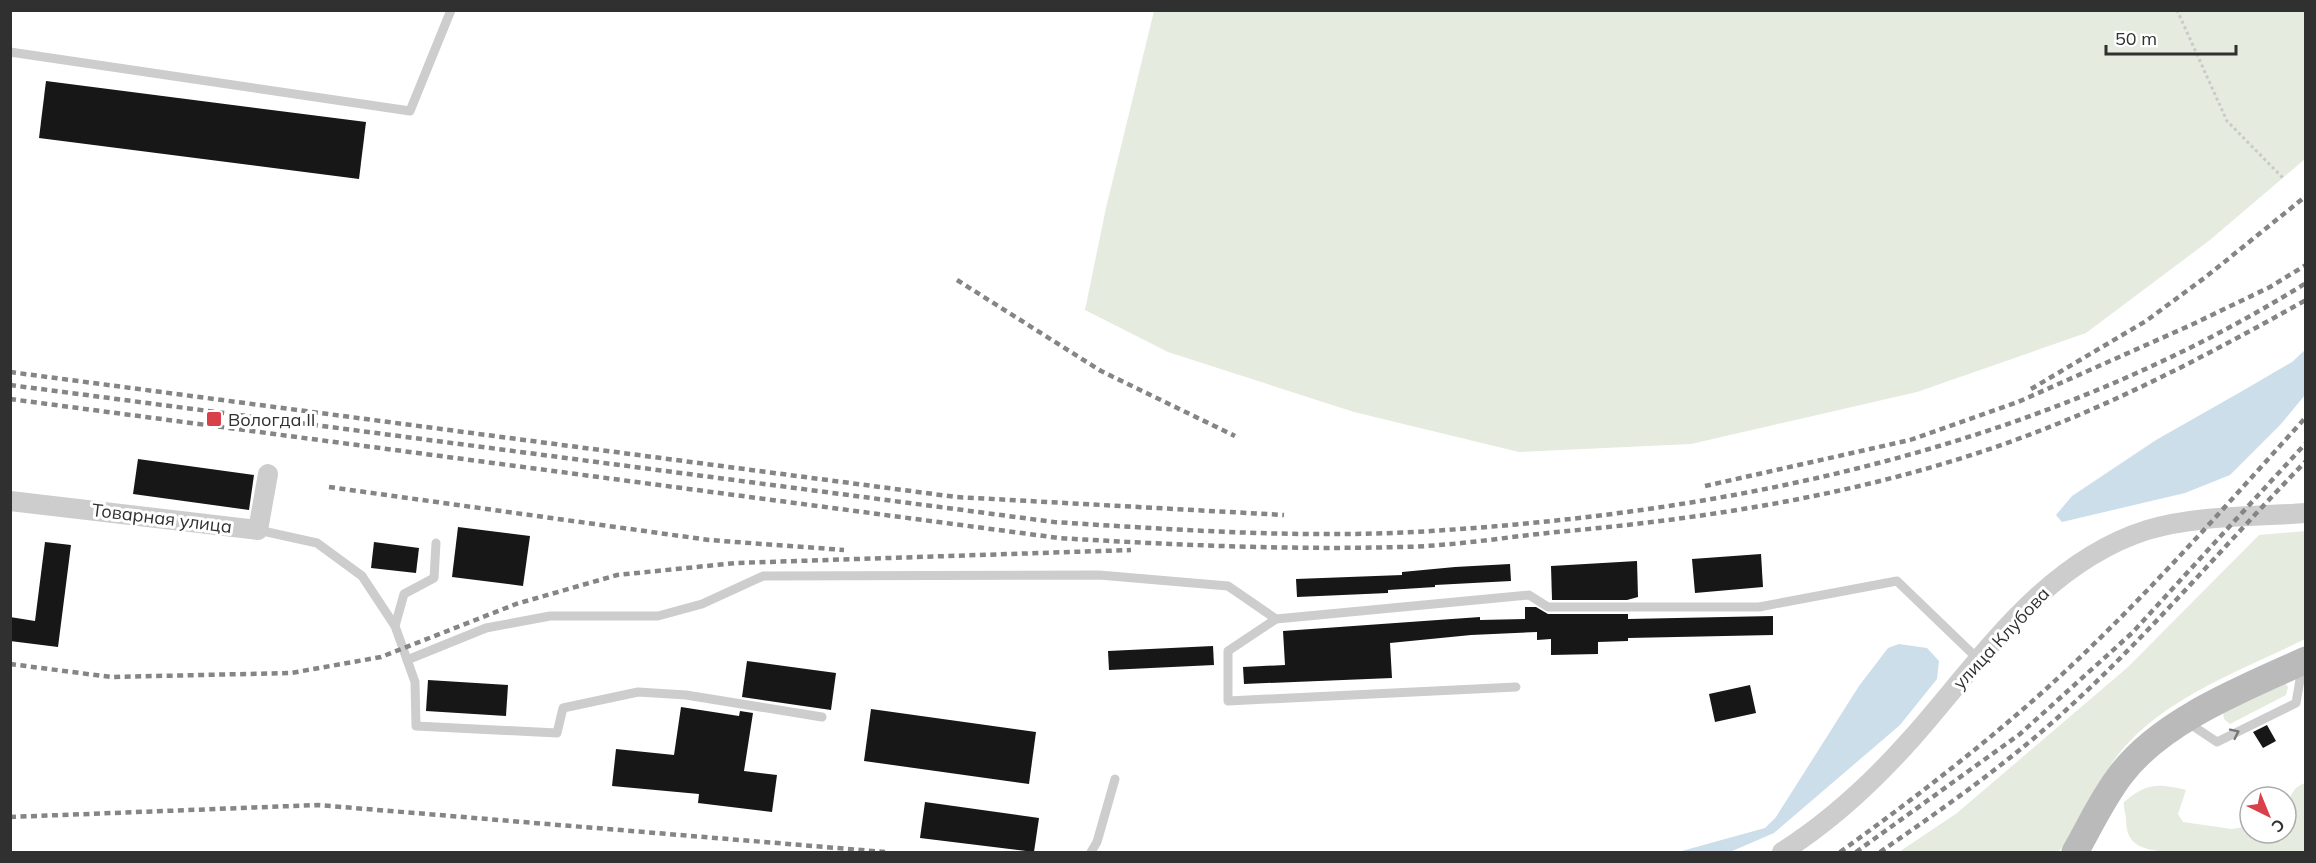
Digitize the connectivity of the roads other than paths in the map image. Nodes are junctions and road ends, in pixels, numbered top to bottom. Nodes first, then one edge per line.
1 (451, 10) edge
2 (10, 52) edge
3 (268, 474) dead end
4 (10, 501) edge
5 (2306, 513) edge
6 (258, 530) junction
7 (436, 543) dead end
8 (1276, 619) junction
9 (395, 626) junction
10 (407, 660) junction
11 (1979, 660) junction
12 (2304, 661) edge
13 (1516, 687) dead end
14 (822, 717) dead end
15 (1115, 779) dead end
16 (1091, 852) edge
17 (1782, 852) edge
18 (2075, 852) edge

1 - 2 lane
3 - 6 street, Товарная улица
4 - 6 street, Товарная улица
5 - 11 street, улица Клубова
6 - 9 lane
7 - 9 lane
8 - 10 lane
8 - 11 lane
8 - 13 lane
9 - 10 lane
10 - 14 lane
11 - 17 street, улица Клубова
12 - 18 main road
15 - 16 lane

